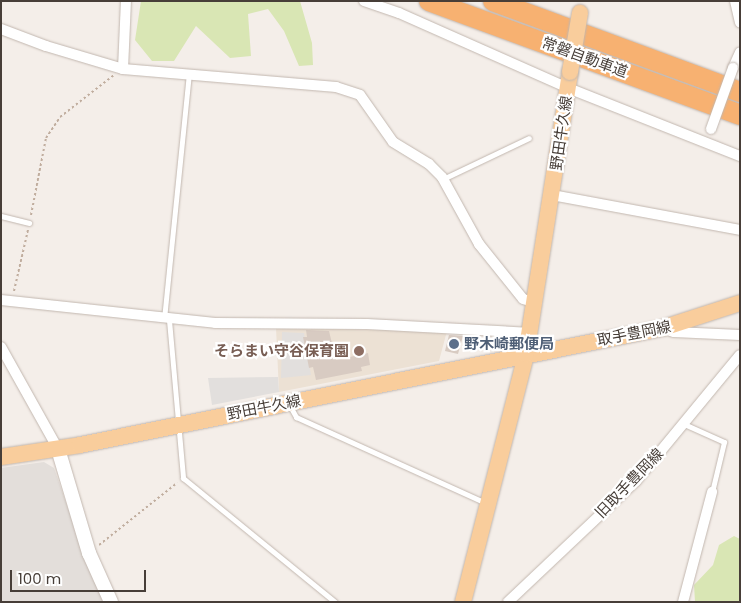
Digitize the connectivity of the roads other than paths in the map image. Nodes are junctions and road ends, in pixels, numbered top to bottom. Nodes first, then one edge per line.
1 (126, 1) edge
2 (364, 1) edge
3 (429, 1) edge
4 (493, 1) edge
5 (735, 1) edge
6 (581, 7) edge
7 (740, 22) edge
8 (1, 29) edge
9 (740, 52) edge
10 (123, 68) junction
11 (619, 69) junction
12 (688, 72) junction
13 (189, 73) junction
14 (737, 77) edge
15 (569, 80) junction
16 (740, 92) edge
17 (740, 115) edge
18 (740, 123) edge
19 (529, 138) dead end
20 (707, 142) junction
21 (740, 156) edge
22 (443, 180) junction
23 (552, 196) junction
24 (1, 216) edge
25 (29, 223) road end
26 (740, 230) edge
27 (1, 300) edge
28 (536, 303) junction
29 (740, 303) edge
30 (166, 319) junction
31 (663, 328) junction
32 (531, 333) junction
33 (740, 335) edge
34 (1, 347) edge
35 (526, 354) junction
36 (740, 355) edge
37 (289, 402) junction
38 (179, 424) junction
39 (684, 424) junction
40 (58, 449) junction
41 (1, 456) edge
42 (712, 492) joint
43 (489, 504) junction
44 (111, 602) edge
45 (335, 602) edge
46 (463, 602) edge
47 (508, 602) edge
48 (683, 602) edge

1 - 10 street
2 - 15 street
3 - 11 highway, 常磐自動車道
4 - 12 highway, 常磐自動車道
5 - 7 street
6 - 15 main road, 野田牛久線, bridge
8 - 10 street
9 - 14 street
10 - 13 street
11 - 17 highway, 常磐自動車道
11 - 18 highway
12 - 14 highway
12 - 16 highway, 常磐自動車道
13 - 22 street
13 - 30 lane
14 - 20 street, bridge
15 - 20 street
15 - 23 main road, 野田牛久線
19 - 22 lane
20 - 21 street
22 - 28 street
23 - 26 street
23 - 28 main road, 野田牛久線
24 - 25 lane
27 - 30 street
28 - 32 main road, 野田牛久線
29 - 31 main road, 取手豊岡線
30 - 32 street
30 - 38 lane
31 - 33 street
31 - 35 main road, 取手豊岡線
32 - 35 main road, 野田牛久線
34 - 40 street
35 - 37 main road, 野田牛久線
35 - 43 main road, 野田牛久線
36 - 39 street, 旧取手豊岡線
37 - 38 main road, 野田牛久線
37 - 43 lane
38 - 40 main road, 野田牛久線
38 - 45 lane
39 - 42 lane
39 - 47 street, 旧取手豊岡線
40 - 41 main road, 野田牛久線
40 - 44 street
42 - 48 street
43 - 46 main road, 野田牛久線

